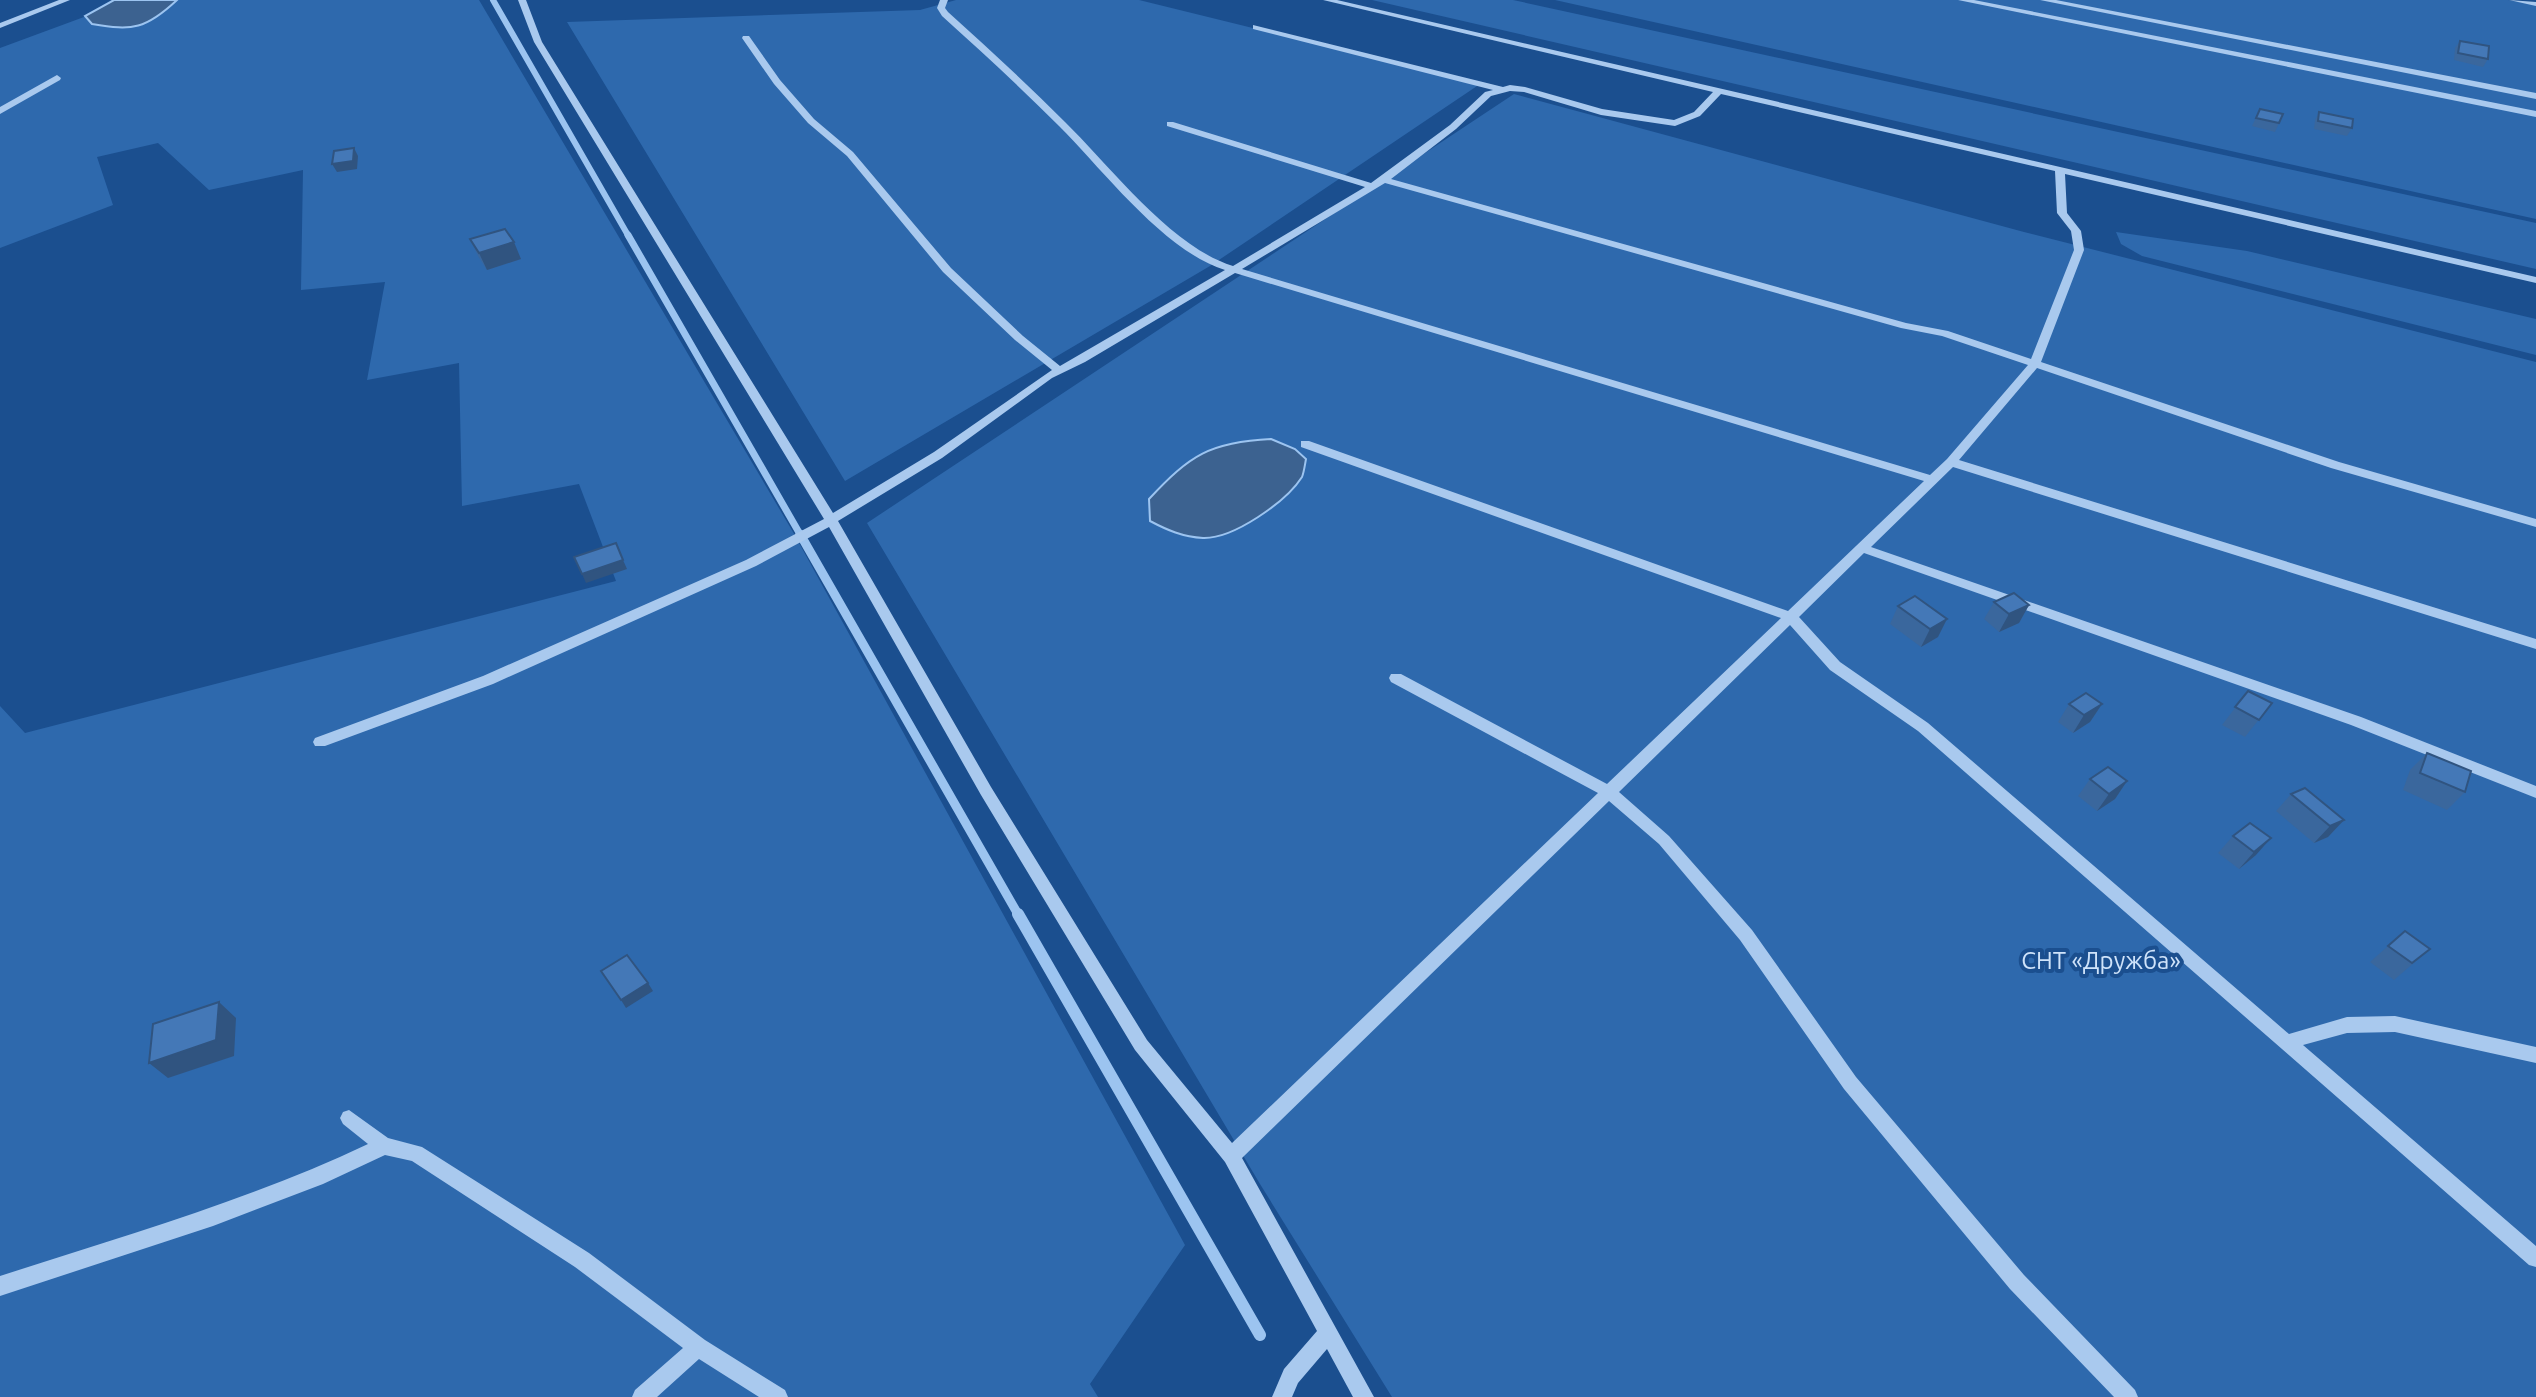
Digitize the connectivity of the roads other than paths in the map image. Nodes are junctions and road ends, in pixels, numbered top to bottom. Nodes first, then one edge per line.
1 (66, 0) edge
2 (522, 0) edge
3 (944, 0) edge
4 (1327, 0) edge
5 (1962, 0) edge
6 (2044, 0) edge
7 (2513, 0) edge
8 (2536, 4) edge
9 (0, 26) edge
10 (1256, 27) dead end
11 (746, 38) dead end
12 (57, 78) dead end
13 (1500, 89) junction
14 (1718, 92) junction
15 (2536, 96) edge
16 (0, 111) edge
17 (2536, 114) edge
18 (1170, 124) dead end
19 (2060, 170) junction
20 (1384, 180) junction
21 (1373, 187) junction
22 (1234, 269) junction
23 (2536, 280) edge
24 (2035, 364) junction
25 (1059, 370) junction
26 (1305, 444) dead end
27 (1951, 462) junction
28 (1932, 480) junction
29 (825, 523) junction
30 (2536, 523) edge
31 (1862, 548) junction
32 (1791, 617) junction
33 (2536, 644) edge
34 (1396, 678) dead end
35 (320, 742) dead end
36 (1609, 792) junction
37 (2536, 792) edge
38 (2290, 1041) junction
39 (2536, 1055) edge
40 (349, 1118) dead end
41 (384, 1146) junction
42 (1231, 1156) junction
43 (2536, 1258) edge
44 (0, 1286) edge
45 (1327, 1334) junction
46 (698, 1347) junction
47 (642, 1397) edge
48 (778, 1397) edge
49 (1282, 1397) edge
50 (1364, 1397) edge
51 (2128, 1397) edge

1 - 9 street
2 - 29 street
3 - 22 street
4 - 14 street
5 - 17 street
6 - 15 street
7 - 8 street
10 - 13 street
11 - 25 street
12 - 16 street
13 - 14 street
13 - 20 street
14 - 19 street
18 - 21 street
19 - 23 street
19 - 24 street
20 - 21 street
20 - 24 street
21 - 22 street
22 - 25 street
22 - 28 street
24 - 27 street
24 - 30 street
25 - 29 street
26 - 32 street
27 - 28 street
27 - 33 street
28 - 31 street
29 - 35 street
29 - 42 street
31 - 32 street
31 - 37 street
32 - 36 street
32 - 38 street
34 - 36 street
36 - 42 street
36 - 51 street
38 - 39 street
38 - 43 street
40 - 41 street
41 - 44 street
41 - 46 street
42 - 45 street
45 - 49 street
45 - 50 street
46 - 47 street
46 - 48 street

